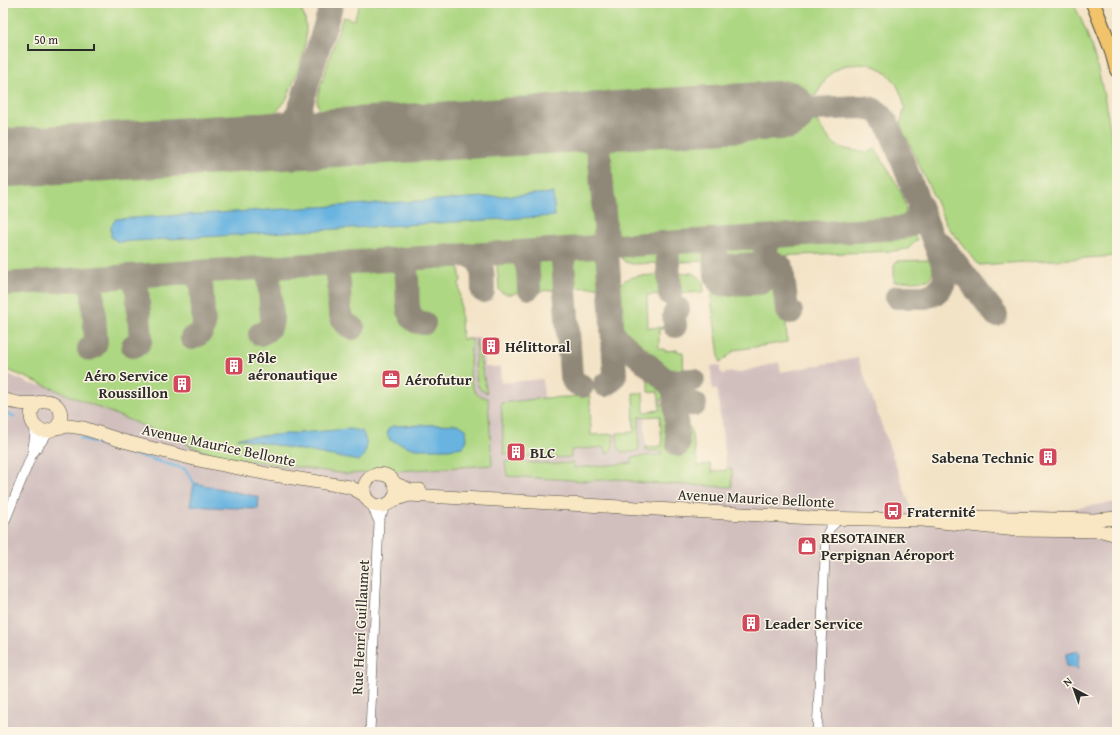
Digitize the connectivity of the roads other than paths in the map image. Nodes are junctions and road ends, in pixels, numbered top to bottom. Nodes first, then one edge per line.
1 (1093, 3) edge
2 (1100, 3) edge
3 (1117, 49) edge
4 (1117, 70) edge
5 (7, 400) edge
6 (38, 403) junction
7 (61, 413) junction
8 (33, 422) junction
9 (83, 428) junction
10 (52, 429) junction
11 (32, 454) junction
12 (367, 481) junction
13 (396, 484) junction
14 (350, 487) junction
15 (368, 499) junction
16 (391, 502) junction
17 (813, 518) junction
18 (840, 518) junction
19 (1117, 518) edge
20 (379, 522) junction
21 (3, 526) edge
22 (1117, 535) edge
23 (826, 536) junction
24 (370, 732) edge
25 (817, 732) edge

1 - 4 main road
2 - 3 main road
5 - 6 street
5 - 8 street
6 - 7 street
6 - 8 street
7 - 9 street, Avenue Maurice Bellonte
7 - 10 street
8 - 10 street
8 - 11 street
9 - 10 street, Avenue Maurice Bellonte
9 - 14 street, Avenue Maurice Bellonte
10 - 11 street
11 - 21 street
12 - 13 street
12 - 14 street, Avenue Maurice Bellonte
12 - 15 street
13 - 16 street
13 - 19 street, Avenue Maurice Bellonte
14 - 15 street, Avenue Maurice Bellonte
15 - 16 street
15 - 20 street, Rue Henri Guillaumet
16 - 17 street, Avenue Maurice Bellonte
16 - 20 street, Rue Henri Guillaumet
17 - 18 street, Avenue Maurice Bellonte
17 - 23 street
18 - 22 street, Avenue Maurice Bellonte
18 - 23 street
20 - 24 street, Rue Henri Guillaumet
23 - 25 street

